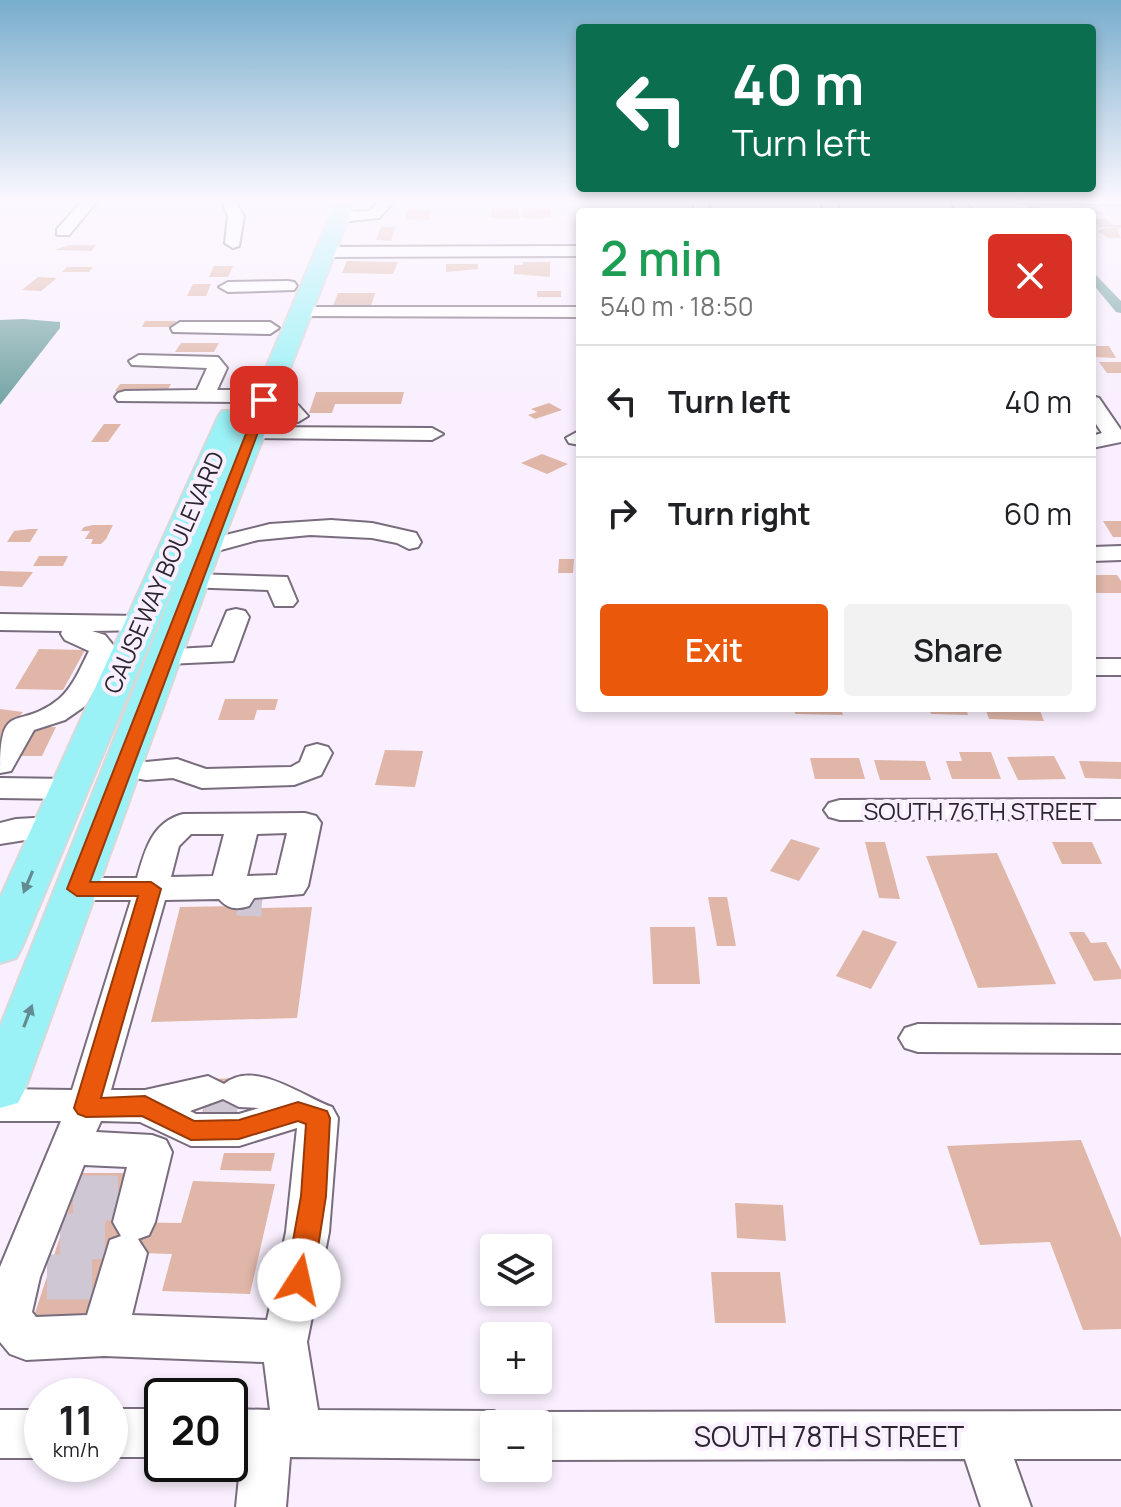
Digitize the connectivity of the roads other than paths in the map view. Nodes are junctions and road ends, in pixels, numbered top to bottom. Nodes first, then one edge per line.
1 (295, 269) edge
2 (318, 269) edge
3 (288, 286) junction
4 (228, 287) dead end
5 (300, 312) junction
6 (576, 312) edge
7 (180, 328) dead end
8 (270, 328) junction
9 (139, 361) dead end
10 (125, 397) dead end
11 (243, 406) junction
12 (1096, 408) edge
13 (385, 416) dead end
14 (295, 425) junction
15 (432, 434) dead end
16 (1096, 441) edge
17 (409, 542) dead end
18 (1121, 553) edge
19 (1096, 554) edge
20 (200, 564) junction
21 (284, 601) dead end
22 (236, 617) dead end
23 (0, 622) edge
24 (80, 623) junction
25 (140, 624) junction
26 (166, 656) junction
27 (1096, 667) edge
28 (1121, 667) edge
29 (106, 671) junction
30 (53, 718) junction
31 (99, 718) junction
32 (317, 753) dead end
33 (0, 764) edge
34 (118, 784) junction
35 (0, 788) edge
36 (68, 789) junction
37 (1121, 809) edge
38 (840, 810) dead end
39 (243, 824) junction
40 (52, 827) junction
41 (0, 834) edge
42 (77, 889) junction
43 (151, 889) junction
44 (252, 893) junction
45 (0, 947) edge
46 (918, 1038) dead end
47 (1121, 1039) edge
48 (0, 1089) edge
49 (0, 1105) edge
50 (145, 1106) junction
51 (86, 1108) junction
52 (298, 1112) junction
53 (68, 1147) junction
54 (104, 1335) junction
55 (284, 1342) junction
56 (265, 1433) edge
57 (0, 1434) edge
58 (24, 1434) edge
59 (480, 1435) edge
60 (982, 1435) junction
61 (1121, 1435) edge
62 (552, 1436) edge
63 (261, 1507) edge
64 (1006, 1507) edge

1 - 3 main road, CAUSEWAY BOULEVARD
2 - 5 main road, CAUSEWAY BOULEVARD
3 - 4 street
3 - 8 main road, CAUSEWAY BOULEVARD
5 - 6 street
5 - 11 main road, CAUSEWAY BOULEVARD
7 - 8 street
8 - 11 main road, CAUSEWAY BOULEVARD
9 - 11 street
10 - 11 street
11 - 14 street
11 - 20 main road, CAUSEWAY BOULEVARD
11 - 25 main road, CAUSEWAY BOULEVARD
12 - 16 street
13 - 14 street
14 - 15 street
17 - 20 street
18 - 19 street
20 - 21 street
20 - 26 main road, CAUSEWAY BOULEVARD
22 - 26 street
23 - 24 street
24 - 25 street
24 - 29 street
25 - 29 main road, CAUSEWAY BOULEVARD
25 - 34 main road
26 - 34 main road, CAUSEWAY BOULEVARD
27 - 28 street
29 - 30 street
29 - 31 main road, CAUSEWAY BOULEVARD
30 - 31 street
30 - 33 street
31 - 36 main road, CAUSEWAY BOULEVARD
32 - 34 street
34 - 42 main road, CAUSEWAY BOULEVARD
35 - 36 street
36 - 40 main road, CAUSEWAY BOULEVARD
37 - 38 street, SOUTH 76TH STREET
39 - 43 street
39 - 44 street
39 - 44 street
40 - 41 street
40 -> 45 main road, CAUSEWAY BOULEVARD
42 - 43 street
48 -> 42 main road, CAUSEWAY BOULEVARD
43 - 44 street
43 - 51 street
46 - 47 street
49 - 51 street
50 - 51 street
50 - 52 street
50 - 52 street
51 - 53 street
52 - 55 street
53 - 54 street
53 - 54 street
54 - 55 street
55 - 56 street
56 - 59 street
56 - 63 street
57 - 58 street
60 - 61 street, SOUTH 78TH STREET
60 - 62 street, SOUTH 78TH STREET
60 - 64 street

